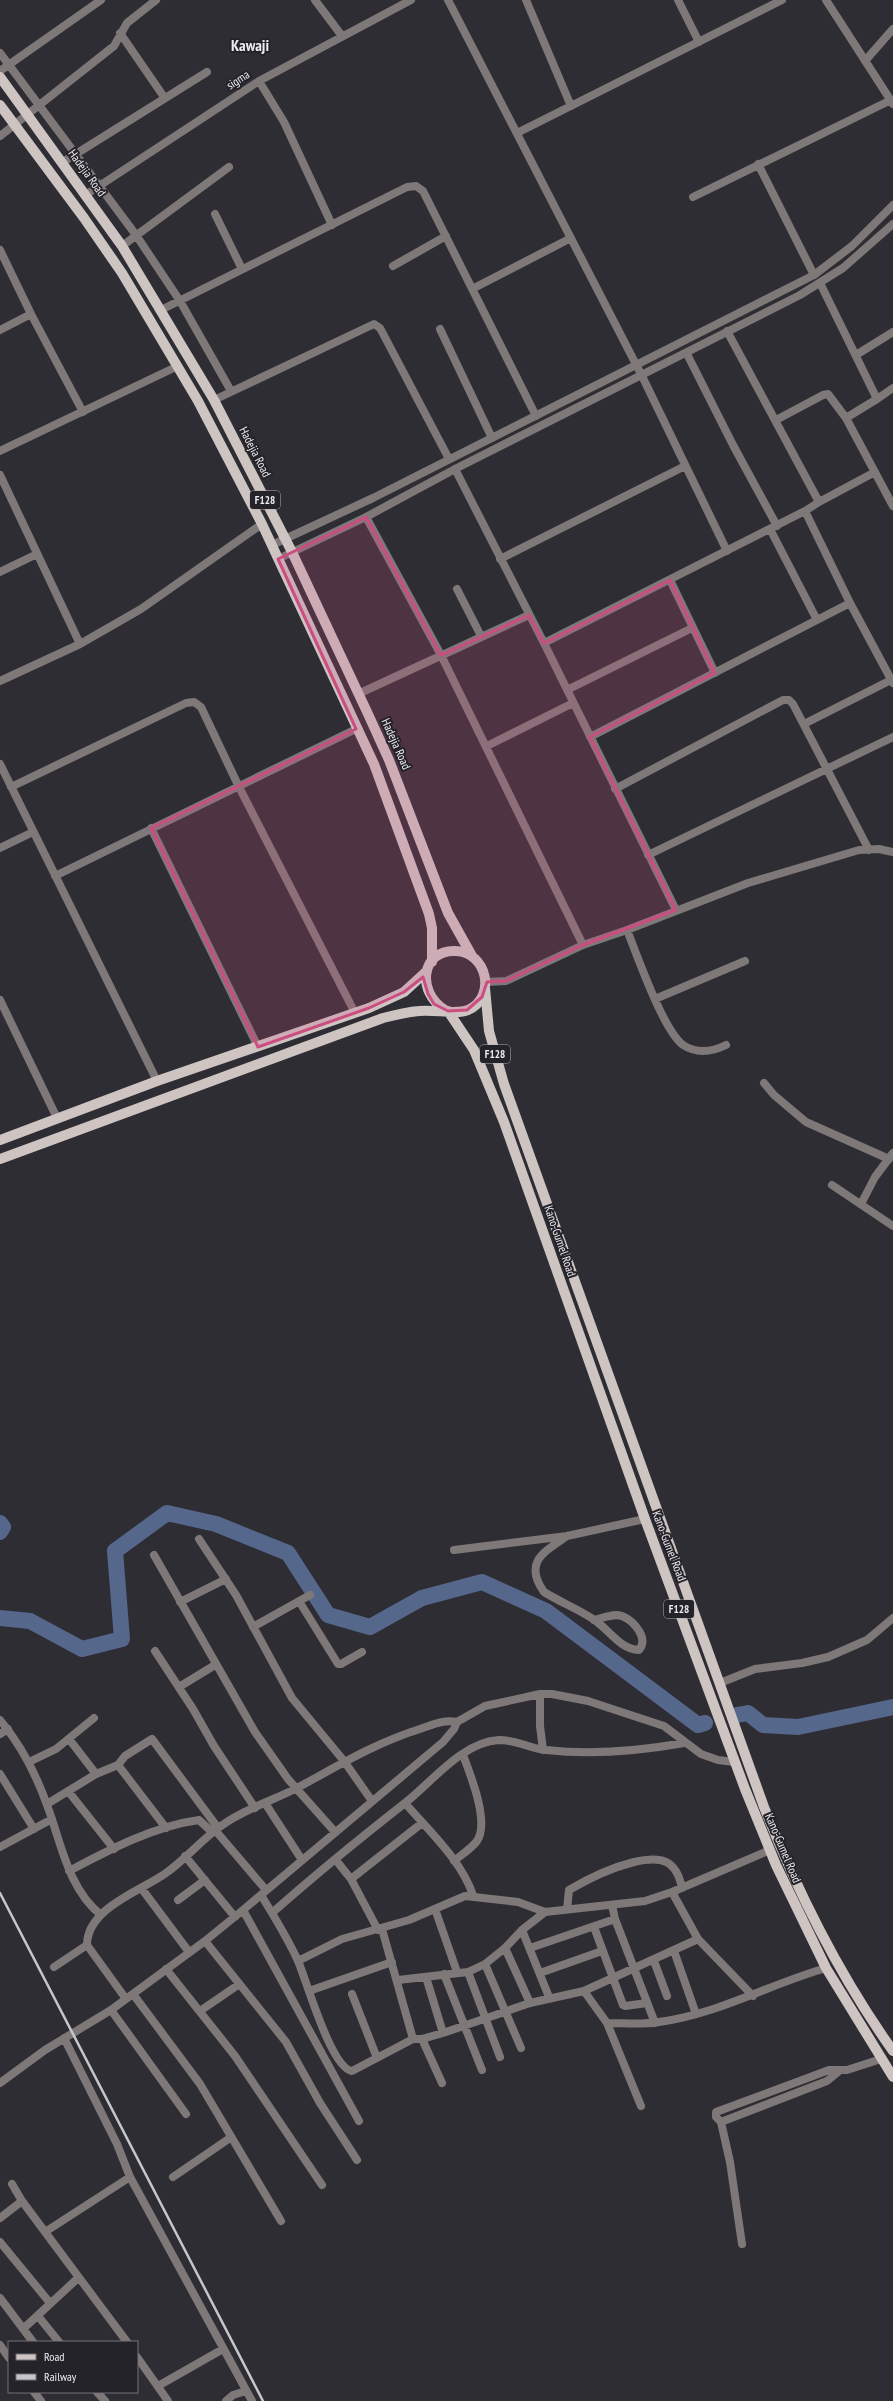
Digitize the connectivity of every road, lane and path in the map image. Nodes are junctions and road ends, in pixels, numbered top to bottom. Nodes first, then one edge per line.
1 (101, 0) edge
2 (156, 0) edge
3 (315, 0) edge
4 (412, 0) edge
5 (448, 0) edge
6 (526, 0) edge
7 (678, 0) edge
8 (782, 0) edge
9 (826, 0) edge
10 (893, 29) edge
11 (120, 33) junction
12 (342, 36) junction
13 (699, 42) junction
14 (0, 53) edge
15 (864, 61) junction
16 (9, 64) junction
17 (0, 71) edge
18 (207, 72) dead end
19 (0, 77) edge
20 (259, 81) junction
21 (164, 97) junction
22 (892, 102) edge
23 (0, 105) edge
24 (39, 106) junction
25 (571, 106) junction
26 (29, 115) junction
27 (16, 125) junction
28 (517, 133) junction
29 (0, 136) edge
30 (75, 154) junction
31 (63, 162) junction
32 (758, 164) junction
33 (229, 167) dead end
34 (99, 186) junction
35 (87, 194) junction
36 (692, 197) dead end
37 (893, 205) edge
38 (215, 214) dead end
39 (893, 224) edge
40 (332, 225) junction
41 (136, 235) junction
42 (446, 236) junction
43 (571, 238) junction
44 (122, 246) junction
45 (0, 250) edge
46 (392, 266) dead end
47 (242, 269) junction
48 (814, 275) junction
49 (820, 283) junction
50 (472, 289) junction
51 (180, 301) junction
52 (161, 310) junction
53 (31, 314) junction
54 (440, 329) dead end
55 (0, 330) edge
56 (727, 331) junction
57 (893, 332) edge
58 (687, 354) junction
59 (856, 355) junction
60 (636, 365) junction
61 (178, 366) junction
62 (642, 376) junction
63 (893, 388) edge
64 (232, 391) junction
65 (878, 399) junction
66 (214, 400) junction
67 (83, 412) junction
68 (536, 416) junction
69 (846, 418) junction
70 (776, 420) junction
71 (492, 438) junction
72 (0, 451) edge
73 (449, 459) junction
74 (685, 466) junction
75 (455, 469) junction
76 (875, 472) junction
77 (0, 475) edge
78 (819, 502) junction
79 (893, 506) edge
80 (805, 511) junction
81 (366, 518) junction
82 (262, 524) junction
83 (774, 527) junction
84 (285, 538) junction
85 (272, 545) junction
86 (727, 551) junction
87 (292, 552) junction
88 (37, 554) junction
89 (278, 559) junction
90 (500, 559) junction
91 (0, 572) edge
92 (670, 580) junction
93 (457, 589) dead end
94 (850, 603) junction
95 (529, 615) junction
96 (817, 620) junction
97 (692, 628) junction
98 (481, 636) junction
99 (544, 643) junction
100 (80, 644) junction
101 (441, 655) junction
102 (715, 673) junction
103 (0, 681) edge
104 (892, 682) edge
105 (567, 690) junction
106 (358, 694) junction
107 (573, 703) junction
108 (804, 724) junction
109 (356, 729) junction
110 (590, 737) junction
111 (893, 737) edge
112 (487, 746) junction
113 (0, 764) edge
114 (827, 769) junction
115 (238, 785) junction
116 (12, 787) junction
117 (615, 789) junction
118 (151, 828) junction
119 (33, 832) junction
120 (0, 848) edge
121 (869, 850) junction
122 (893, 852) edge
123 (648, 856) junction
124 (55, 876) junction
125 (676, 910) junction
126 (627, 930) junction
127 (583, 944) junction
128 (472, 956) junction
129 (745, 961) dead end
130 (429, 966) junction
131 (486, 985) junction
132 (655, 999) junction
133 (0, 1000) edge
134 (446, 1011) junction
135 (355, 1013) junction
136 (726, 1045) dead end
137 (258, 1047) junction
138 (157, 1081) junction
139 (764, 1084) dead end
140 (58, 1118) junction
141 (0, 1140) edge
142 (891, 1156) edge
143 (0, 1160) edge
144 (832, 1185) dead end
145 (861, 1204) junction
146 (893, 1226) edge
147 (626, 1424) junction
148 (613, 1430) junction
149 (645, 1520) junction
150 (567, 1536) junction
151 (199, 1539) dead end
152 (454, 1550) dead end
153 (154, 1555) dead end
154 (226, 1579) junction
155 (310, 1595) dead end
156 (299, 1601) junction
157 (180, 1602) junction
158 (893, 1618) edge
159 (594, 1620) junction
160 (253, 1627) junction
161 (155, 1651) dead end
162 (362, 1652) dead end
163 (215, 1664) junction
164 (720, 1683) junction
165 (180, 1687) junction
166 (540, 1694) junction
167 (94, 1718) dead end
168 (0, 1720) edge
169 (457, 1722) junction
170 (8, 1729) junction
171 (0, 1734) edge
172 (69, 1739) junction
173 (684, 1743) junction
174 (543, 1750) junction
175 (463, 1755) junction
176 (344, 1761) junction
177 (29, 1762) junction
178 (734, 1762) junction
179 (118, 1765) junction
180 (0, 1774) edge
181 (96, 1774) junction
182 (296, 1788) junction
183 (68, 1791) junction
184 (372, 1801) junction
185 (265, 1803) junction
186 (405, 1803) junction
187 (47, 1804) junction
188 (255, 1808) junction
189 (52, 1819) junction
190 (422, 1823) junction
191 (166, 1828) junction
192 (34, 1829) junction
193 (215, 1830) junction
194 (335, 1832) junction
195 (0, 1847) edge
196 (114, 1849) junction
197 (770, 1850) junction
198 (185, 1856) junction
199 (335, 1859) junction
200 (302, 1860) junction
201 (454, 1861) junction
202 (69, 1871) junction
203 (351, 1879) junction
204 (205, 1880) junction
205 (682, 1888) junction
206 (142, 1889) junction
207 (672, 1892) junction
208 (263, 1893) junction
209 (472, 1895) junction
210 (178, 1900) dead end
211 (612, 1905) junction
212 (435, 1909) junction
213 (567, 1909) junction
214 (243, 1910) junction
215 (545, 1912) junction
216 (272, 1913) junction
217 (101, 1915) junction
218 (235, 1917) junction
219 (615, 1920) junction
220 (594, 1927) junction
221 (380, 1929) junction
222 (522, 1930) junction
223 (824, 1938) junction
224 (205, 1940) junction
225 (698, 1940) junction
226 (813, 1943) junction
227 (87, 1945) junction
228 (505, 1948) junction
229 (530, 1948) junction
230 (602, 1951) junction
231 (674, 1951) junction
232 (189, 1952) junction
233 (298, 1961) junction
234 (654, 1961) junction
235 (392, 1962) junction
236 (485, 1964) junction
237 (54, 1967) dead end
238 (634, 1968) junction
239 (826, 1968) junction
240 (166, 1969) junction
241 (457, 1972) junction
242 (468, 1972) junction
243 (444, 1974) junction
244 (540, 1974) junction
245 (426, 1977) junction
246 (612, 1978) junction
247 (398, 1980) junction
248 (238, 1985) junction
249 (309, 1991) junction
250 (584, 1991) junction
251 (352, 1994) dead end
252 (129, 1996) junction
253 (667, 1996) dead end
254 (753, 1996) junction
255 (549, 1998) junction
256 (530, 2003) junction
257 (647, 2003) junction
258 (111, 2010) junction
259 (200, 2011) junction
260 (506, 2011) junction
261 (696, 2014) junction
262 (484, 2018) junction
263 (607, 2023) junction
264 (655, 2023) junction
265 (464, 2026) junction
266 (443, 2033) junction
267 (64, 2038) junction
268 (418, 2039) junction
269 (521, 2048) dead end
270 (893, 2051) edge
271 (500, 2057) dead end
272 (377, 2058) junction
273 (881, 2059) junction
274 (482, 2070) dead end
275 (838, 2072) junction
276 (893, 2078) edge
277 (0, 2083) edge
278 (442, 2083) dead end
279 (641, 2106) dead end
280 (186, 2114) dead end
281 (359, 2121) dead end
282 (721, 2122) junction
283 (230, 2138) junction
284 (357, 2160) dead end
285 (130, 2177) junction
286 (173, 2177) dead end
287 (12, 2184) dead end
288 (322, 2185) dead end
289 (22, 2201) junction
290 (0, 2218) edge
291 (281, 2221) dead end
292 (45, 2232) junction
293 (0, 2242) edge
294 (742, 2244) dead end
295 (78, 2278) junction
296 (0, 2298) edge
297 (50, 2304) junction
298 (38, 2316) junction
299 (23, 2329) junction
300 (32, 2341) edge
301 (57, 2341) edge
302 (126, 2341) edge
303 (0, 2345) edge
304 (223, 2349) junction
305 (8, 2357) edge
306 (138, 2358) edge
307 (158, 2386) junction
308 (246, 2391) junction
309 (35, 2393) edge
310 (98, 2393) edge
311 (41, 2401) edge
312 (105, 2401) edge
313 (168, 2401) edge
314 (226, 2401) edge
315 (252, 2401) edge

1 - 16 street
2 - 11 street
3 - 12 street
4 - 12 street, sigma
5 - 28 street
6 - 25 street
7 - 13 street
8 - 13 street
9 - 15 street
10 - 15 street
11 - 21 street
11 - 24 street
12 - 20 street, sigma
13 - 25 street
14 - 16 street
15 - 22 street
16 - 17 street
16 - 24 street
18 - 21 street
19 - 26 main road, Hadejia Road / F128
20 - 34 street, sigma
20 - 40 street
21 - 30 street
22 - 32 street
23 - 27 main road, F128
24 - 26 street
24 - 30 street
25 - 28 street
26 - 27 street
26 - 31 main road, Hadejia Road / F128
27 - 29 street
27 - 61 main road, F128
28 - 43 street
30 - 31 street
30 - 34 street
31 - 35 main road, Hadejia Road / F128
32 - 36 street
32 - 48 street
33 - 41 street
34 - 35 street, sigma
34 - 41 street
35 - 44 main road, Hadejia Road / F128
37 - 48 street
38 - 47 street
39 - 49 street
40 - 42 street
40 - 47 street
41 - 44 street
41 - 51 street
42 - 46 street
42 - 50 street
43 - 50 street
43 - 60 street
44 - 52 main road, Hadejia Road / F128
45 - 53 street
47 - 51 street
48 - 60 street
49 - 56 street
49 - 59 street
50 - 68 street
51 - 52 street
51 - 64 street
52 - 66 main road, Hadejia Road / F128
53 - 55 street
53 - 67 street
54 - 71 street
56 - 58 street
56 - 70 street
57 - 59 street
58 - 62 street
58 - 83 street
59 - 65 street
60 - 62 street
60 - 68 street
61 - 67 street
61 - 82 main road, F128
62 - 74 street
62 - 75 street
63 - 65 street
64 - 66 street
64 - 73 street
65 - 69 street
66 - 84 main road, Hadejia Road / F128
67 - 72 street
68 - 71 street
69 - 70 street
69 - 76 street
70 - 78 street
71 - 73 street
73 - 84 street
74 - 86 street
74 - 90 street
75 - 81 street
75 - 90 street
76 - 78 street
76 - 79 street
77 - 88 street
78 - 80 street
80 - 83 street
80 - 94 street
81 - 87 street
81 - 101 street
82 - 85 main road, F128
82 - 100 street
83 - 86 street
83 - 96 street
84 - 85 street
84 - 87 main road, Hadejia Road / F128
85 - 89 main road, F128
86 - 92 street
87 - 89 street
87 - 106 main road, Hadejia Road / F128
88 - 91 street
88 - 100 street
89 - 109 main road, F128
90 - 95 street
92 - 97 street
92 - 99 street
93 - 98 street
94 - 96 street
94 - 104 street
95 - 98 street
95 - 99 street
96 - 102 street
97 - 102 street
97 - 105 street
98 - 101 street
99 - 105 street
100 - 103 street
101 - 106 street
101 - 112 street
102 - 110 street
104 - 108 street
105 - 107 street
106 - 128 main road, Hadejia Road / F128
107 - 110 street
107 - 112 street
108 - 114 street
108 - 117 street
109 - 115 street
109 - 130 main road, F128
110 - 117 street
111 - 114 street
112 - 127 street
113 - 116 street
114 - 121 street
114 - 123 street
115 - 116 street
115 - 118 street
115 - 135 street
116 - 119 street
117 - 123 street
118 - 124 street
118 - 137 street
119 - 120 street
119 - 124 street
121 - 122 street
121 - 125 street
123 - 125 street
124 - 138 street
125 - 126 street
126 - 127 street
126 - 132 street
127 - 131 street
128 - 130 main road
128 - 131 main road, F128
129 - 132 street
130 - 134 main road, F128
130 - 135 main road
131 - 134 main road
131 - 147 main road, Kano-Gumel Road / F128
132 - 136 street
133 - 140 street
134 - 143 main road
134 - 148 main road, Kano-Gumel Road / F128
135 - 137 main road
137 - 138 main road
138 - 140 main road
139 - 142 street
140 - 141 main road
142 - 145 street
144 - 145 street
145 - 146 street
147 - 148 main road
147 - 164 main road, Kano-Gumel Road / F128
148 - 149 main road, Kano-Gumel Road / F128
149 - 150 street
149 - 178 main road, Kano-Gumel Road / F128
150 - 152 street
150 - 159 street
151 - 154 street
153 - 157 street
154 - 157 street
154 - 160 street
155 - 156 street
156 - 160 street
156 - 162 street
157 - 163 street
158 - 164 street
159 - 159 street
160 - 176 street
161 - 165 street
163 - 165 street
163 - 182 street
164 - 223 main road, Kano-Gumel Road / F128
165 - 188 street
166 - 169 street
166 - 173 street
166 - 174 street
167 - 172 street
168 - 170 street
169 - 176 street
169 - 184 street
170 - 171 street
170 - 177 street
172 - 177 street
172 - 181 street
173 - 174 street
173 - 178 street
174 - 175 street
175 - 186 street
175 - 201 street
176 - 182 street
176 - 184 street
177 - 187 street
178 - 197 main road, Kano-Gumel Road / F128
179 - 181 street
179 - 191 street
179 - 193 street
180 - 192 street
181 - 183 street
182 - 185 street
182 - 194 street
183 - 187 street
183 - 196 street
184 - 194 street
185 - 188 street
185 - 200 street
186 - 190 street
186 - 199 street
187 - 189 street
188 - 193 street
189 - 192 street
189 - 202 street
190 - 201 street
190 - 203 street
191 - 193 street
191 - 196 street
192 - 195 street
193 - 198 street
193 - 208 street
194 - 200 street
196 - 202 street
197 - 205 street
197 - 226 main road, Kano-Gumel Road / F128
198 - 204 street
198 - 206 street
199 - 203 street
199 - 216 street
200 - 208 street
201 - 209 street
202 - 217 street
203 - 221 street
204 - 210 street
204 - 218 street
205 - 207 street
205 - 213 street
206 - 217 street
206 - 232 street
207 - 211 street
207 - 225 street
208 - 214 street
208 - 216 street
209 - 212 street
209 - 215 street
211 - 213 street
211 - 219 street
212 - 221 street
212 - 241 street
213 - 215 street
214 - 218 street
214 - 281 street
215 - 222 street
216 - 233 street
217 - 227 street
218 - 224 street
219 - 220 street
219 - 238 street
220 - 229 street
220 - 230 street
221 - 233 street
221 - 235 street
222 - 228 street
222 - 229 street
223 - 226 main road
223 - 270 main road, Kano-Gumel Road / F128
224 - 232 street
224 - 248 street
225 - 231 street
225 - 254 street
226 - 239 main road, Kano-Gumel Road / F128
227 - 237 street
227 - 252 street
228 - 236 street
228 - 256 street
229 - 244 street
230 - 244 street
230 - 246 street
231 - 234 street
231 - 261 street
232 - 240 street
233 - 249 street
234 - 238 street
234 - 253 street
235 - 247 street
235 - 249 street
236 - 242 street
236 - 260 street
238 - 246 street
238 - 257 street
239 - 254 street
239 - 273 main road, Kano-Gumel Road / F128
240 - 252 street
240 - 259 street
241 - 242 street
241 - 243 street
242 - 262 street
243 - 245 street
243 - 265 street
244 - 255 street
245 - 247 street
245 - 266 street
246 - 250 street
246 - 257 street
247 - 268 street
248 - 259 street
248 - 284 street
249 - 272 street
250 - 255 street
250 - 263 street
251 - 272 street
252 - 258 street
252 - 283 street
254 - 261 street
255 - 256 street
256 - 260 street
257 - 264 street
258 - 267 street
258 - 280 street
259 - 288 street
260 - 262 street
260 - 269 street
261 - 264 street
262 - 265 street
262 - 271 street
263 - 264 street
263 - 279 street
265 - 266 street
265 - 274 street
266 - 268 street
267 - 277 street
267 - 285 street
268 - 272 street
268 - 278 street
273 - 275 street
273 - 276 main road, Kano-Gumel Road / F128
275 - 282 street
275 - 282 street
282 - 294 street
283 - 286 street
283 - 291 street
285 - 292 street
285 - 304 street
287 - 289 street
289 - 290 street
289 - 292 street
292 - 295 street
293 - 297 street
295 - 297 street
295 - 302 street
296 - 299 street
297 - 298 street
298 - 299 street
298 - 301 street
299 - 300 street
303 - 305 street
304 - 307 street
304 - 308 street
306 - 307 street
307 - 313 street
308 - 314 street
308 - 315 street
309 - 311 street
310 - 312 street

